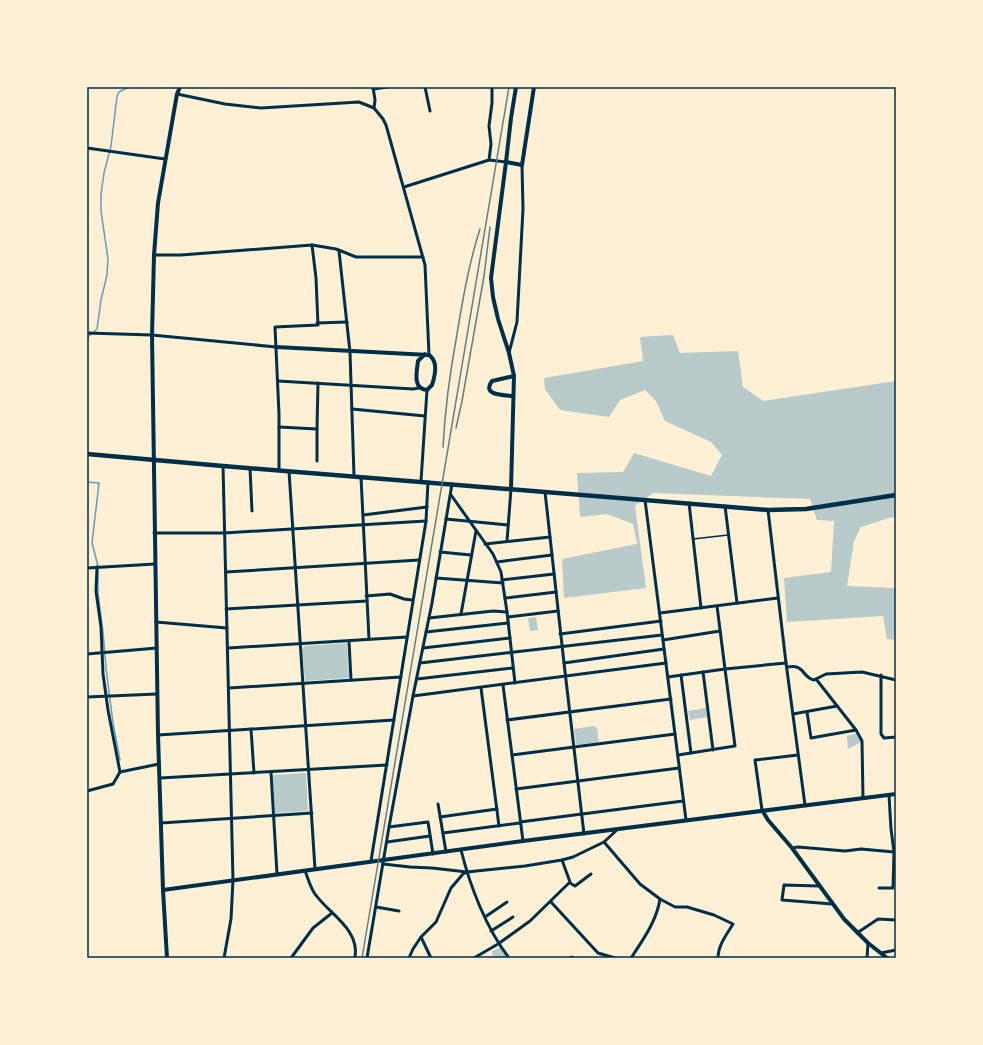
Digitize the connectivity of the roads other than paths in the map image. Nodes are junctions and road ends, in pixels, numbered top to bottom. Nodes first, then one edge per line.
1 (180, 87) edge
2 (388, 87) edge
3 (425, 87) edge
4 (492, 87) edge
5 (516, 87) edge
6 (534, 87) edge
7 (373, 88) edge
8 (177, 94) junction
9 (374, 108) junction
10 (430, 111) dead end
11 (87, 148) edge
12 (165, 159) junction
13 (489, 160) junction
14 (506, 162) junction
15 (522, 165) junction
16 (404, 186) junction
17 (312, 245) junction
18 (340, 251) junction
19 (154, 255) junction
20 (423, 257) junction
21 (347, 322) junction
22 (318, 324) junction
23 (87, 333) edge
24 (152, 335) junction
25 (276, 347) junction
26 (350, 352) junction
27 (509, 353) junction
28 (413, 354) junction
29 (427, 354) junction
30 (418, 361) junction
31 (514, 376) junction
32 (278, 381) junction
33 (318, 383) junction
34 (351, 385) junction
35 (419, 388) junction
36 (427, 390) junction
37 (513, 396) junction
38 (352, 409) junction
39 (425, 416) junction
40 (279, 427) junction
41 (317, 429) junction
42 (87, 454) edge
43 (153, 459) junction
44 (317, 460) dead end
45 (223, 466) junction
46 (250, 468) junction
47 (279, 470) junction
48 (289, 471) junction
49 (354, 476) junction
50 (361, 477) junction
51 (421, 481) junction
52 (428, 482) junction
53 (452, 484) junction
54 (511, 489) junction
55 (545, 492) junction
56 (450, 495) junction
57 (896, 495) edge
58 (644, 500) junction
59 (689, 504) junction
60 (725, 506) junction
61 (427, 507) junction
62 (768, 510) junction
63 (252, 511) dead end
64 (363, 515) junction
65 (446, 519) junction
66 (426, 521) junction
67 (469, 522) junction
68 (364, 525) junction
69 (508, 525) junction
70 (292, 530) junction
71 (476, 531) junction
72 (154, 533) junction
73 (224, 533) junction
74 (728, 535) junction
75 (550, 537) junction
76 (693, 539) junction
77 (507, 541) junction
78 (485, 544) junction
79 (440, 552) junction
80 (471, 554) junction
81 (552, 555) junction
82 (419, 560) junction
83 (497, 562) junction
84 (365, 563) junction
85 (155, 564) junction
86 (97, 567) junction
87 (87, 568) edge
88 (295, 568) junction
89 (226, 572) junction
90 (554, 574) junction
91 (436, 578) junction
92 (466, 580) junction
93 (503, 581) junction
94 (556, 592) junction
95 (366, 596) junction
96 (505, 598) junction
97 (778, 598) junction
98 (412, 600) junction
99 (367, 601) junction
100 (737, 603) junction
101 (297, 605) junction
102 (718, 606) junction
103 (701, 608) junction
104 (226, 609) junction
105 (558, 611) junction
106 (507, 612) junction
107 (660, 613) junction
108 (461, 614) junction
109 (508, 617) junction
110 (429, 618) junction
111 (661, 621) junction
112 (156, 622) junction
113 (508, 623) junction
114 (227, 628) junction
115 (720, 631) junction
116 (426, 632) junction
117 (560, 634) junction
118 (662, 635) junction
119 (407, 637) junction
120 (510, 638) junction
121 (369, 639) junction
122 (663, 640) junction
123 (349, 641) junction
124 (300, 644) junction
125 (157, 648) junction
126 (228, 648) junction
127 (423, 648) junction
128 (562, 648) junction
129 (664, 649) junction
130 (102, 653) junction
131 (512, 653) junction
132 (87, 654) edge
133 (420, 663) junction
134 (564, 663) junction
135 (666, 663) junction
136 (786, 663) junction
137 (787, 667) junction
138 (513, 668) junction
139 (725, 669) junction
140 (703, 672) junction
141 (681, 675) junction
142 (881, 675) junction
143 (401, 677) junction
144 (565, 677) junction
145 (668, 677) junction
146 (417, 679) junction
147 (816, 679) junction
148 (352, 680) junction
149 (896, 680) edge
150 (303, 683) junction
151 (515, 683) junction
152 (503, 685) junction
153 (229, 688) junction
154 (481, 688) junction
155 (157, 694) junction
156 (106, 696) junction
157 (413, 696) junction
158 (87, 697) edge
159 (671, 699) junction
160 (837, 706) junction
161 (570, 712) junction
162 (807, 712) junction
163 (793, 714) junction
164 (394, 720) junction
165 (507, 720) junction
166 (306, 726) junction
167 (252, 729) junction
168 (856, 730) junction
169 (230, 731) junction
170 (675, 734) junction
171 (158, 735) junction
172 (896, 737) edge
173 (574, 747) junction
174 (713, 750) junction
175 (691, 753) junction
176 (512, 755) junction
177 (678, 755) junction
178 (798, 755) junction
179 (159, 764) junction
180 (387, 765) junction
181 (679, 768) junction
182 (308, 770) junction
183 (120, 772) junction
184 (271, 772) junction
185 (254, 773) junction
186 (231, 774) junction
187 (160, 778) junction
188 (578, 780) junction
189 (516, 789) junction
190 (87, 792) edge
191 (896, 794) edge
192 (889, 795) junction
193 (863, 798) junction
194 (683, 802) junction
195 (438, 804) dead end
196 (804, 805) junction
197 (497, 809) junction
198 (762, 810) junction
199 (312, 814) junction
200 (582, 814) junction
201 (273, 816) junction
202 (440, 817) junction
203 (232, 818) junction
204 (686, 820) junction
205 (161, 823) junction
206 (520, 823) junction
207 (499, 826) junction
208 (390, 827) junction
209 (618, 830) junction
210 (443, 833) junction
211 (584, 834) junction
212 (430, 836) junction
213 (523, 841) junction
214 (387, 842) junction
215 (604, 842) junction
216 (792, 848) junction
217 (461, 850) junction
218 (446, 852) junction
219 (895, 852) edge
220 (433, 854) junction
221 (562, 860) junction
222 (371, 861) junction
223 (384, 862) junction
224 (315, 869) junction
225 (305, 871) junction
226 (467, 872) junction
227 (277, 874) junction
228 (591, 874) dead end
229 (234, 880) junction
230 (570, 882) junction
231 (819, 886) junction
232 (879, 888) dead end
233 (163, 890) junction
234 (660, 899) junction
235 (506, 902) dead end
236 (551, 902) junction
237 (832, 904) junction
238 (376, 907) junction
239 (399, 911) dead end
240 (332, 913) junction
241 (485, 917) junction
242 (513, 917) dead end
243 (896, 920) edge
244 (492, 931) junction
245 (857, 933) junction
246 (421, 937) junction
247 (868, 943) junction
248 (498, 944) junction
249 (896, 950) edge
250 (881, 953) junction
251 (167, 958) edge
252 (224, 958) edge
253 (291, 958) edge
254 (355, 958) edge
255 (367, 958) edge
256 (409, 958) edge
257 (431, 958) edge
258 (474, 958) edge
259 (509, 958) edge
260 (615, 958) edge
261 (631, 958) edge
262 (718, 958) edge
263 (866, 958) edge
264 (887, 958) edge

1 - 8 street
2 - 7 street
3 - 10 street
4 - 13 street
5 - 14 street
6 - 15 street
7 - 9 street
8 - 9 street
8 - 12 street
9 - 16 street
11 - 12 street
12 - 19 street
13 - 14 street
13 - 16 street
14 - 15 street
14 - 27 street
15 - 27 street
16 - 20 street
17 - 18 street
17 - 19 street
17 - 22 street
18 - 20 street
18 - 21 street
19 - 24 street
20 - 29 street
21 - 22 street
21 - 26 street
22 - 25 street
23 - 24 street
24 - 25 street
24 - 43 street
25 - 26 street
25 - 32 street
26 - 28 street
26 - 34 street
27 - 31 street
28 - 29 street
28 - 30 street
29 - 30 street
29 - 36 street
30 - 35 street
31 - 37 street
31 - 37 street
32 - 33 street
32 - 40 street
33 - 34 street
33 - 41 street
34 - 35 street
34 - 38 street
35 - 36 street
36 - 39 street
37 - 54 street
38 - 39 street
38 - 49 street
39 - 51 street
40 - 41 street
40 - 47 street
41 - 44 street
42 - 43 main road
43 - 45 main road
43 - 72 street
45 - 46 main road
45 - 73 street
46 - 47 main road
46 - 63 street
47 - 48 main road
48 - 49 main road
48 - 70 street
49 - 50 main road
50 - 51 main road
50 - 64 street
51 - 52 main road
52 - 53 main road
52 - 61 street
53 - 54 main road
53 - 56 street
54 - 55 main road
54 - 69 street
55 - 58 main road
55 - 75 street
56 - 65 street
56 - 67 street
57 - 62 main road
58 - 59 main road
58 - 107 street
59 - 60 main road
59 - 76 street
60 - 62 main road
60 - 74 street
61 - 64 street
61 - 66 street
62 - 97 street
64 - 68 street
65 - 67 street
65 - 79 street
66 - 68 street
66 - 82 street
67 - 69 street
67 - 71 street
68 - 70 street
68 - 84 street
69 - 77 street
70 - 73 street
70 - 88 street
71 - 78 street
71 - 80 street
72 - 73 street
72 - 85 street
73 - 89 street
74 - 76 lane
74 - 100 street
75 - 77 street
75 - 81 street
76 - 103 street
77 - 78 street
78 - 83 street
79 - 80 street
79 - 91 street
80 - 92 street
81 - 83 street
81 - 90 street
82 - 84 street
82 - 98 street
83 - 93 street
84 - 88 street
84 - 95 street
85 - 86 street
85 - 112 street
86 - 87 street
86 - 130 street
88 - 89 street
88 - 101 street
89 - 104 street
90 - 93 street
90 - 94 street
91 - 92 street
91 - 110 street
92 - 93 street
92 - 108 street
93 - 96 street
94 - 96 street
94 - 105 street
95 - 98 street
95 - 99 street
96 - 106 street
97 - 100 street
97 - 136 street
98 - 119 street
99 - 101 street
99 - 121 street
100 - 102 street
101 - 104 street
101 - 124 street
102 - 103 street
102 - 115 street
103 - 107 street
104 - 114 street
105 - 109 street
105 - 117 street
106 - 108 street
106 - 109 street
107 - 111 street
108 - 110 street
109 - 113 street
110 - 116 street
111 - 117 street
111 - 118 street
112 - 114 street
112 - 125 street
113 - 116 street
113 - 120 street
114 - 126 street
115 - 122 street
115 - 139 street
116 - 127 street
117 - 128 street
118 - 122 street
118 - 128 street
119 - 121 street
119 - 143 street
120 - 127 street
120 - 131 street
121 - 123 street
122 - 129 street
123 - 124 street
123 - 148 street
124 - 126 street
124 - 150 street
125 - 130 street
125 - 155 street
126 - 153 street
127 - 133 street
128 - 131 street
128 - 134 street
129 - 134 street
129 - 135 street
130 - 132 street
130 - 156 street
131 - 133 street
131 - 138 street
133 - 146 street
134 - 144 street
135 - 144 street
135 - 145 street
136 - 137 street
136 - 139 street
137 - 147 street
137 - 163 street
138 - 146 street
138 - 151 street
139 - 140 street
139 - 174 street
140 - 141 street
140 - 174 street
141 - 145 street
141 - 175 street
142 - 147 street
142 - 149 street
142 - 172 street
143 - 148 street
143 - 164 street
144 - 151 street
144 - 161 street
145 - 159 street
146 - 157 street
147 - 160 street
148 - 150 street
150 - 153 street
150 - 166 street
151 - 152 street
152 - 154 street
152 - 165 street
153 - 169 street
154 - 157 street
154 - 197 street
155 - 156 street
155 - 171 street
156 - 158 street
156 - 183 street
157 - 208 street
159 - 161 street
159 - 170 street
160 - 162 street
160 - 168 street
161 - 165 street
161 - 173 street
162 - 163 street
162 - 168 street
163 - 178 street
164 - 166 street
164 - 180 street
165 - 176 street
166 - 167 street
166 - 182 street
167 - 169 street
167 - 185 street
168 - 193 street
169 - 171 street
169 - 186 street
170 - 173 street
170 - 177 street
171 - 179 street
173 - 176 street
173 - 188 street
174 - 175 street
175 - 177 street
176 - 189 street
177 - 181 street
178 - 196 street
178 - 198 street
179 - 183 street
179 - 187 street
180 - 182 street
180 - 222 street
181 - 188 street
181 - 194 street
182 - 184 street
182 - 199 street
183 - 190 street
184 - 185 street
184 - 201 street
185 - 186 street
186 - 187 street
186 - 203 street
187 - 205 street
188 - 189 street
188 - 200 street
189 - 206 street
191 - 192 street
192 - 193 street
192 - 219 street
193 - 196 street
194 - 200 street
194 - 204 street
195 - 202 street
196 - 198 street
197 - 202 street
197 - 207 street
198 - 204 street
198 - 216 street
199 - 201 street
199 - 224 street
200 - 206 street
200 - 211 street
201 - 203 street
201 - 227 street
202 - 210 street
203 - 205 street
203 - 229 street
204 - 209 street
205 - 233 street
206 - 207 street
206 - 213 street
207 - 210 street
208 - 212 street
208 - 214 street
209 - 211 street
209 - 215 street
210 - 218 street
211 - 213 street
212 - 214 street
212 - 220 street
213 - 217 street
214 - 223 street
215 - 221 street
215 - 234 street
216 - 219 street
216 - 231 street
217 - 218 street
217 - 226 street
218 - 220 street
219 - 232 street
220 - 223 street
221 - 226 street
221 - 230 street
222 - 223 street
222 - 224 street
223 - 226 street
223 - 238 street
224 - 225 street
225 - 227 street
225 - 240 street
226 - 241 street
226 - 246 street
227 - 229 street
228 - 230 street
229 - 233 street
229 - 252 street
230 - 236 street
231 - 237 street
231 - 237 street
233 - 251 street
234 - 261 street
234 - 262 street
235 - 241 street
236 - 248 street
236 - 260 street
237 - 245 street
238 - 239 street
238 - 255 street
240 - 253 street
240 - 254 street
241 - 244 street
242 - 244 street
243 - 245 street
244 - 248 street
245 - 247 street
246 - 256 street
246 - 257 street
247 - 250 street
247 - 263 street
248 - 258 street
248 - 259 street
249 - 250 street
250 - 264 street

